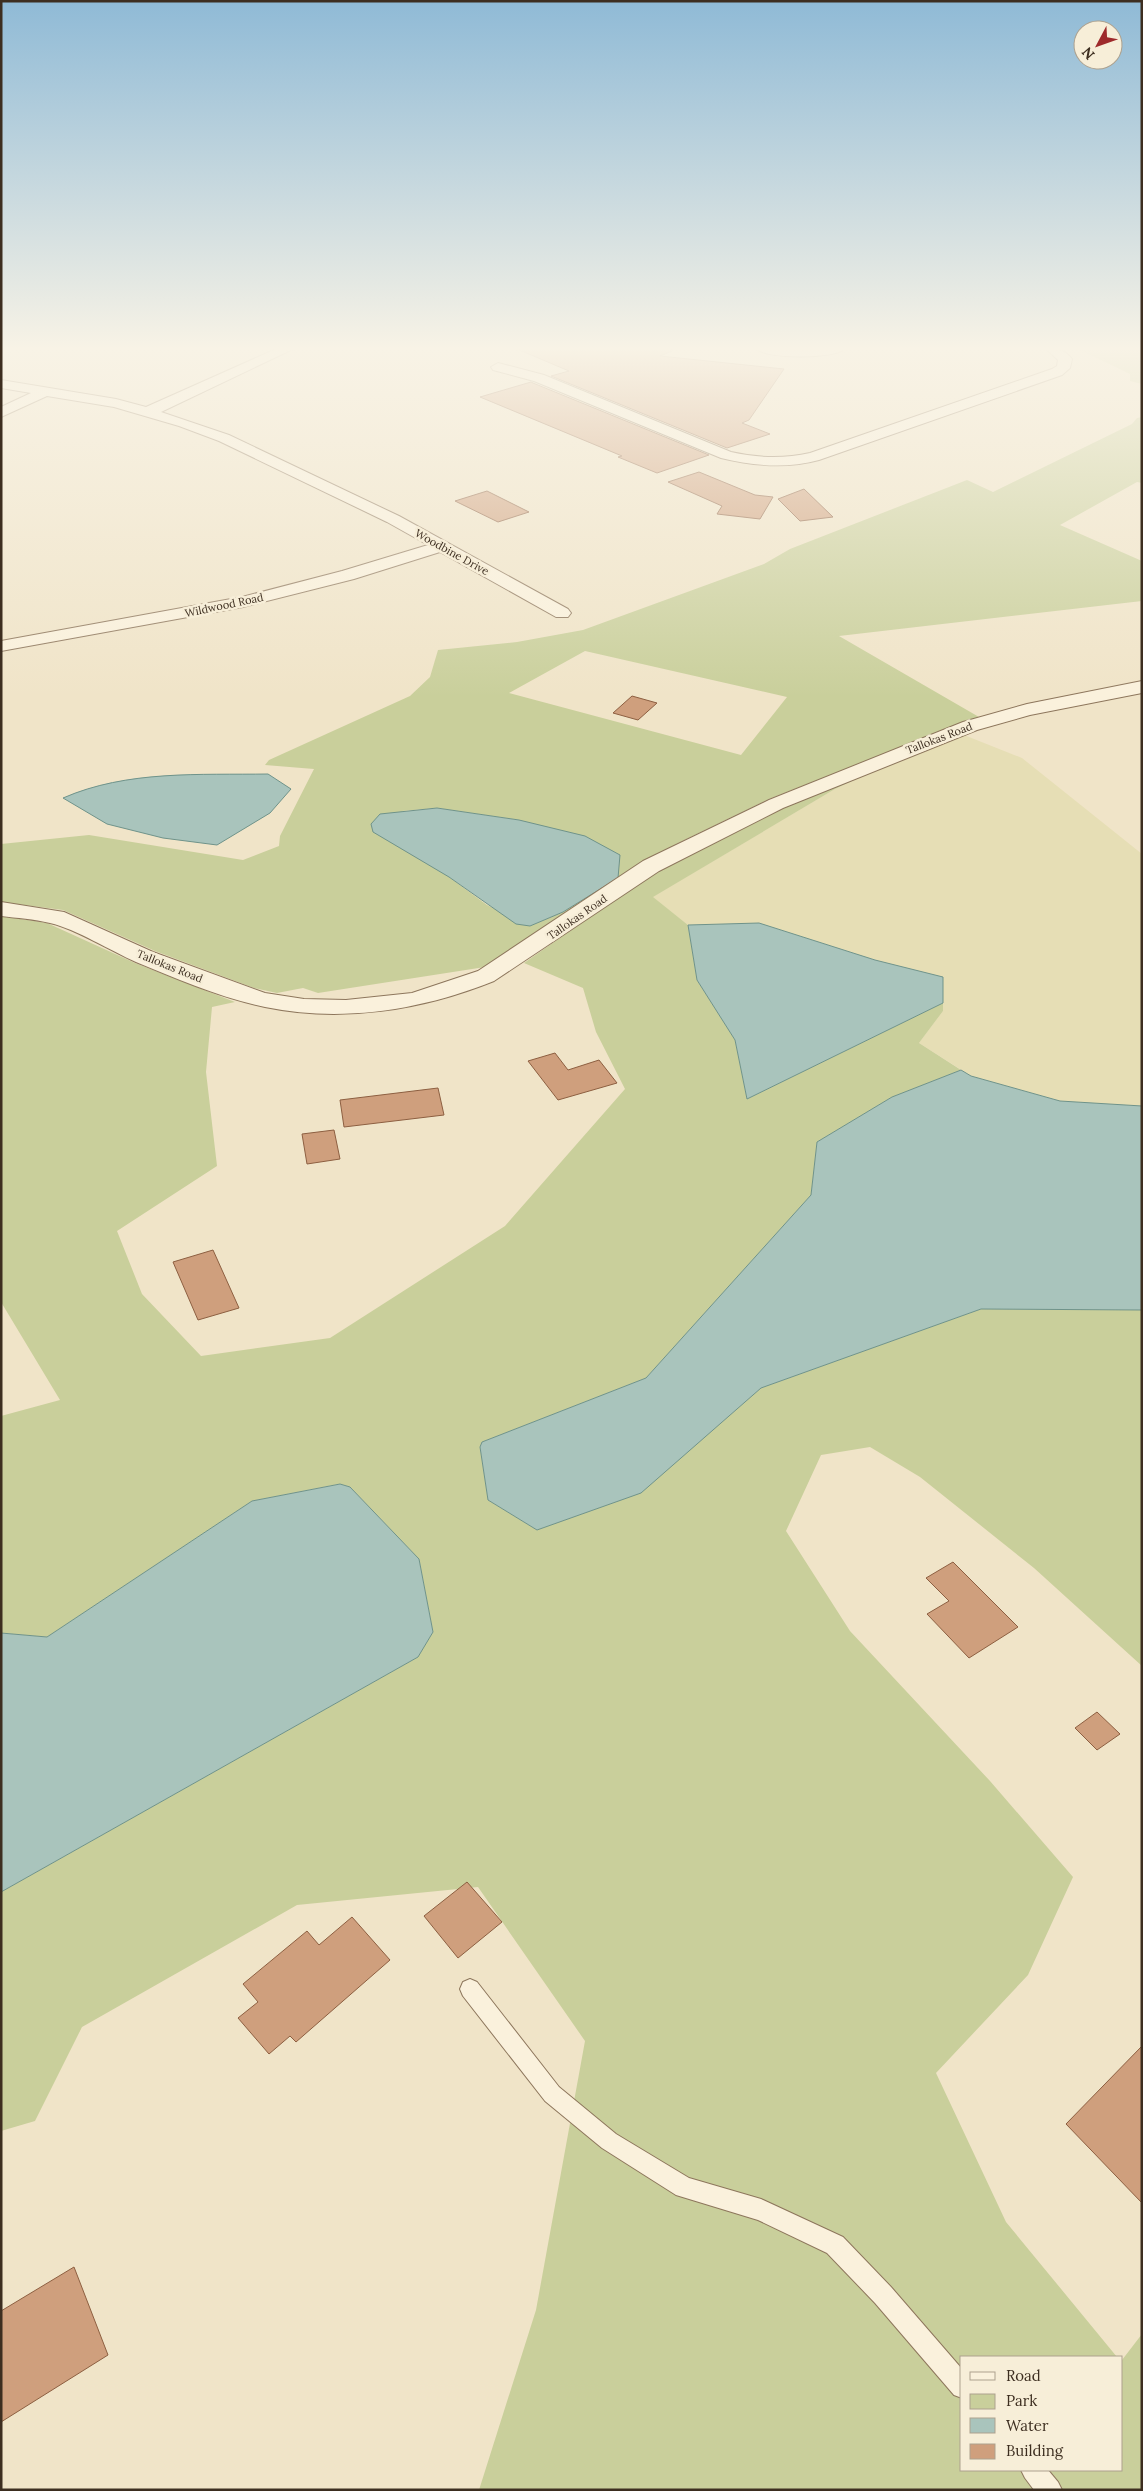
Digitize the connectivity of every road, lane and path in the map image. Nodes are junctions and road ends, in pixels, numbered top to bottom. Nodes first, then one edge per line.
1 (281, 465) edge
2 (442, 546) junction
3 (562, 613) dead end
4 (1, 646) edge
5 (1142, 686) edge
6 (1, 909) edge
7 (470, 1989) dead end
8 (960, 2385) edge
9 (1034, 2471) edge
10 (1050, 2490) edge

1 - 2 street, Woodbine Drive
2 - 3 street, Woodbine Drive
2 - 4 street, Wildwood Road
5 - 6 street, Tallokas Road
7 - 8 lane
9 - 10 lane

